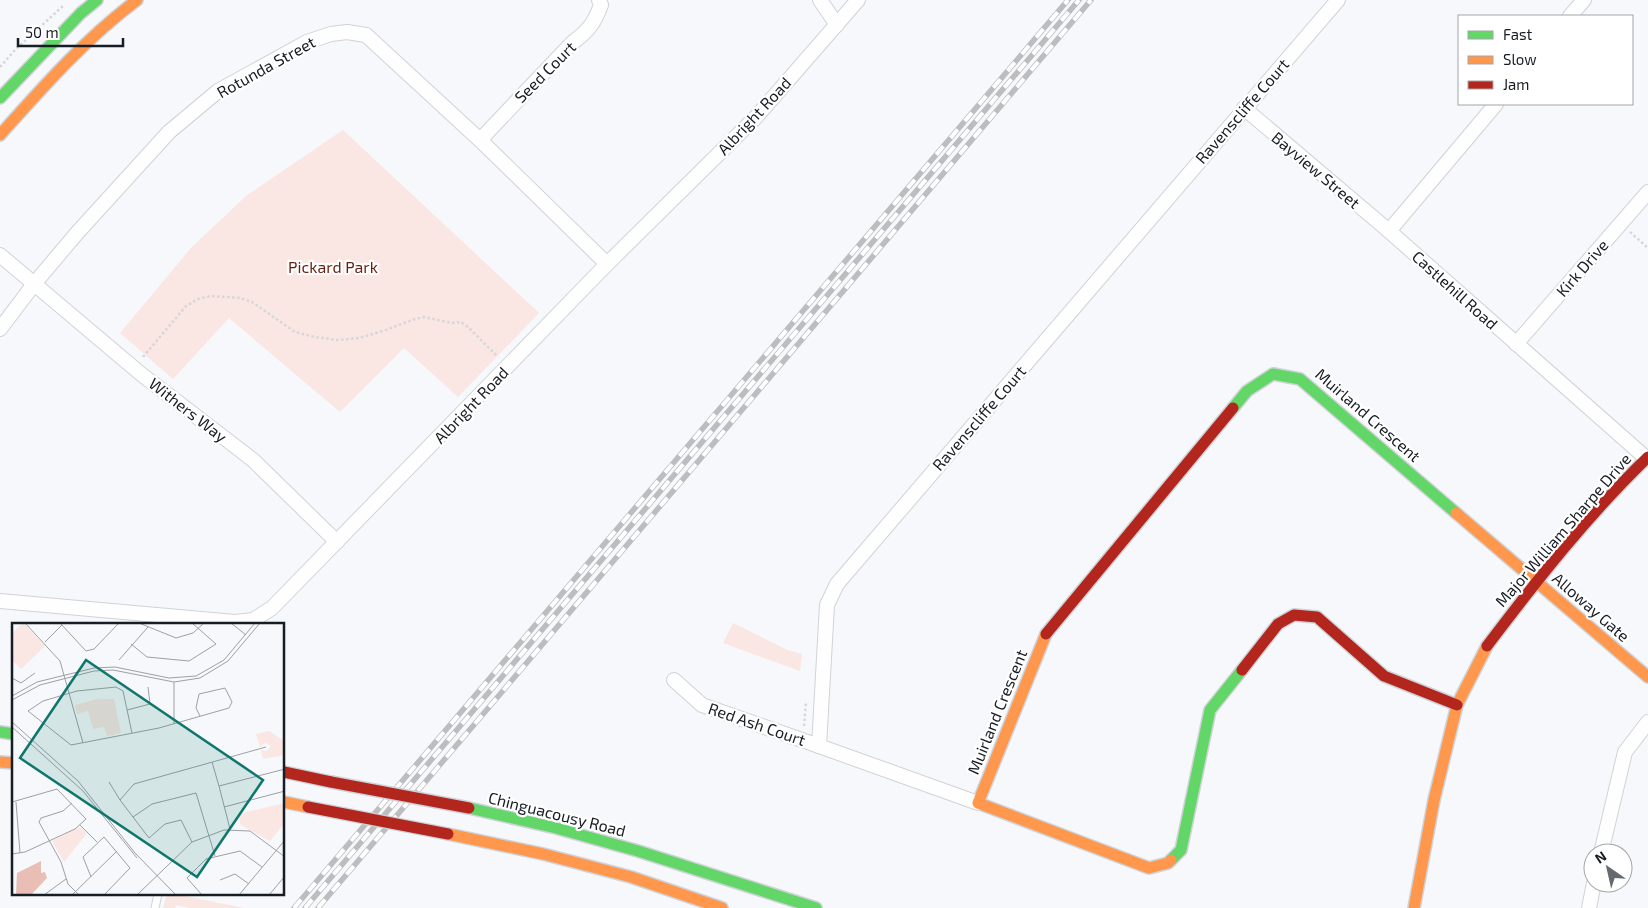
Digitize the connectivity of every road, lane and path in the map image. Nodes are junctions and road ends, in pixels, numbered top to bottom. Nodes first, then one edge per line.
1 (97, 0) edge
2 (138, 0) edge
3 (599, 0) edge
4 (820, 0) edge
5 (858, 0) edge
6 (1338, 0) edge
7 (1584, 0) edge
8 (63, 5) dead end
9 (1571, 15) edge
10 (837, 25) junction
11 (0, 67) edge
12 (0, 98) edge
13 (1495, 105) edge
14 (1244, 108) junction
15 (0, 136) edge
16 (480, 140) junction
17 (1648, 192) edge
18 (1621, 224) junction
19 (1389, 231) junction
20 (1648, 248) edge
21 (0, 255) edge
22 (607, 264) junction
23 (34, 284) junction
24 (0, 329) edge
25 (1516, 344) junction
26 (508, 367) junction
27 (134, 368) junction
28 (1647, 457) edge
29 (337, 542) junction
30 (1536, 581) junction
31 (0, 601) edge
32 (1648, 677) edge
33 (674, 680) dead end
34 (1457, 705) junction
35 (1648, 722) edge
36 (819, 746) junction
37 (285, 772) edge
38 (285, 802) edge
39 (978, 802) junction
40 (1603, 843) edge
41 (1592, 893) edge
42 (722, 908) edge
43 (816, 908) edge
44 (1414, 908) edge
45 (1588, 908) edge

1 - 12 street
2 - 15 street
3 - 16 street, Seed Court
4 - 10 street
5 - 10 street, Albright Road
6 - 14 street, Ravenscliffe Court
7 - 9 street
8 - 11 path
10 - 22 street, Albright Road
13 - 19 street
14 - 19 street, Bayview Street
14 - 36 street, Ravenscliffe Court
16 - 22 street, Rotunda Street
16 - 23 street, Rotunda Street
17 - 18 street, Kirk Drive
18 - 20 path
18 - 25 street, Kirk Drive
19 - 25 street, Castlehill Road
21 - 23 street, Withers Way
22 - 26 street, Albright Road
23 - 24 street
23 - 27 street, Withers Way
25 - 28 street, Castlehill Road
26 - 27 path
26 - 29 street, Albright Road
27 - 29 street, Withers Way
28 - 30 street, Major William Sharpe Drive
29 - 31 street, Albright Road
30 - 32 street, Alloway Gate
30 - 34 street, Major William Sharpe Drive
30 - 39 street, Muirland Crescent
33 - 36 street, Red Ash Court
34 - 39 street
34 - 44 street, Major William Sharpe Drive
35 - 40 street
36 - 39 street
37 - 43 street, Chinguacousy Road, bridge
38 - 42 street, bridge
41 - 45 street

